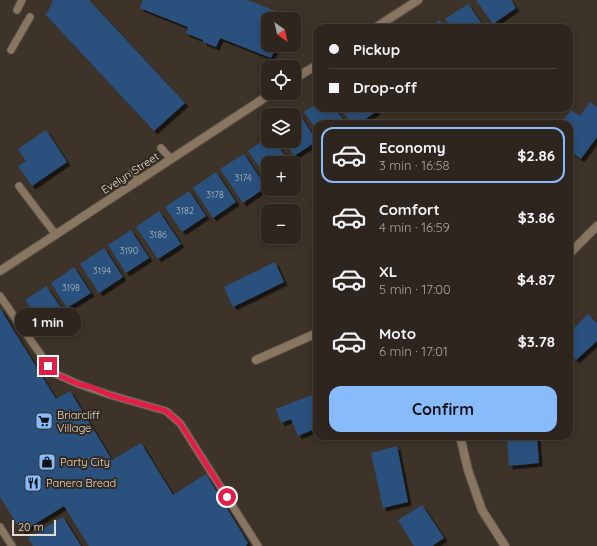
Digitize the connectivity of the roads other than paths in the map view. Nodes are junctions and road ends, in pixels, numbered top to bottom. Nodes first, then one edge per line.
1 (22, 0) edge
2 (418, 0) edge
3 (17, 10) dead end
4 (30, 17) dead end
5 (381, 24) edge
6 (11, 50) dead end
7 (313, 67) edge
8 (301, 74) edge
9 (261, 100) edge
10 (161, 148) dead end
11 (172, 159) junction
12 (132, 173) dead end
13 (139, 181) junction
14 (19, 186) dead end
15 (597, 226) edge
16 (56, 235) junction
17 (573, 250) edge
18 (0, 271) edge
19 (0, 296) edge
20 (313, 335) edge
21 (256, 360) dead end
22 (461, 440) edge
23 (0, 526) edge
24 (12, 546) edge
25 (258, 546) edge
26 (505, 546) edge

1 - 3 lane
2 - 5 street
4 - 6 lane
7 - 8 street
9 - 11 street, Evelyn Street
10 - 11 lane
11 - 13 street, Evelyn Street
12 - 13 lane
13 - 16 street, Evelyn Street
14 - 16 lane
15 - 17 street
16 - 18 street, Evelyn Street
19 - 25 lane
20 - 21 street
22 - 26 street
23 - 24 lane

